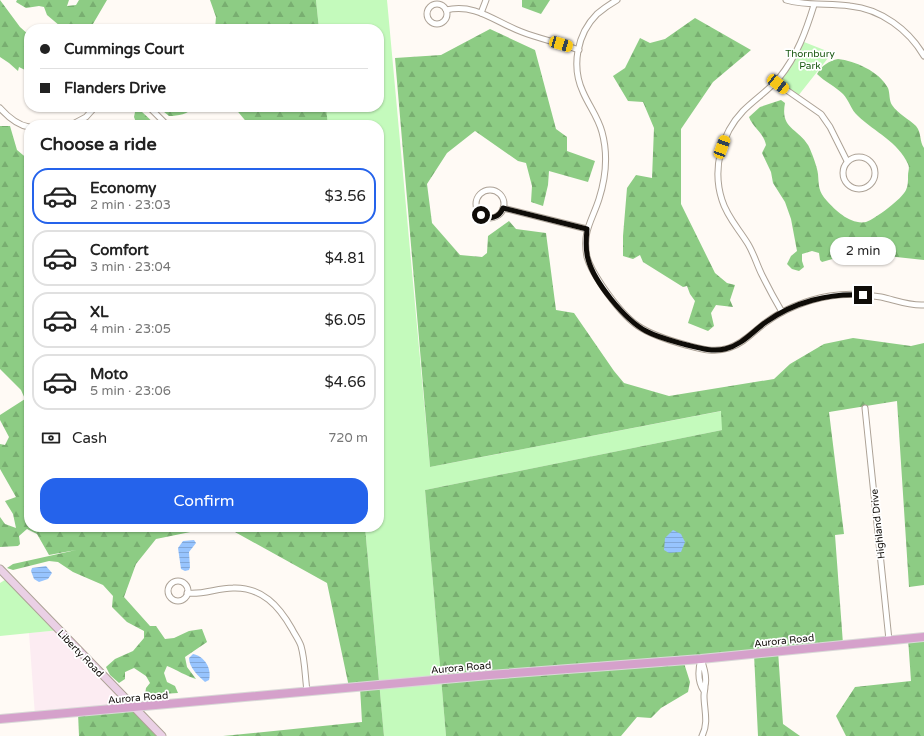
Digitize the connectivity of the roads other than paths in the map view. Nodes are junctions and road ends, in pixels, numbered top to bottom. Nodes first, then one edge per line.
1 (486, 0) edge
2 (616, 0) edge
3 (786, 0) edge
4 (814, 5) junction
5 (446, 10) dead end
6 (482, 13) junction
7 (578, 50) junction
8 (924, 56) edge
9 (775, 82) junction
10 (0, 108) edge
11 (90, 112) edge
12 (154, 112) edge
13 (80, 120) edge
14 (162, 120) edge
15 (24, 126) edge
16 (847, 162) junction
17 (503, 208) junction
18 (587, 229) junction
19 (924, 305) edge
20 (782, 312) junction
21 (865, 408) dead end
22 (0, 569) edge
23 (188, 593) dead end
24 (924, 637) edge
25 (889, 640) junction
26 (701, 659) junction
27 (307, 691) junction
28 (135, 707) junction
29 (0, 719) edge
30 (162, 736) edge
31 (702, 736) edge

1 - 6 street
2 - 7 street
3 - 4 street
4 - 8 street
4 - 9 street
5 - 6 street
6 - 7 street
7 - 18 street
9 - 16 street
9 - 20 street
10 - 15 street
11 - 13 street
12 - 14 street
16 - 16 street
17 - 17 street
17 - 18 street
18 - 20 street
19 - 20 street
21 - 25 street, Highland Drive
22 - 28 street, Liberty Road
23 - 27 street
24 - 25 main road, Aurora Road
25 - 26 main road, Aurora Road
26 - 27 main road, Aurora Road
26 - 31 street
27 - 28 main road, Aurora Road
28 - 29 main road, Aurora Road
28 - 30 street, Liberty Road

